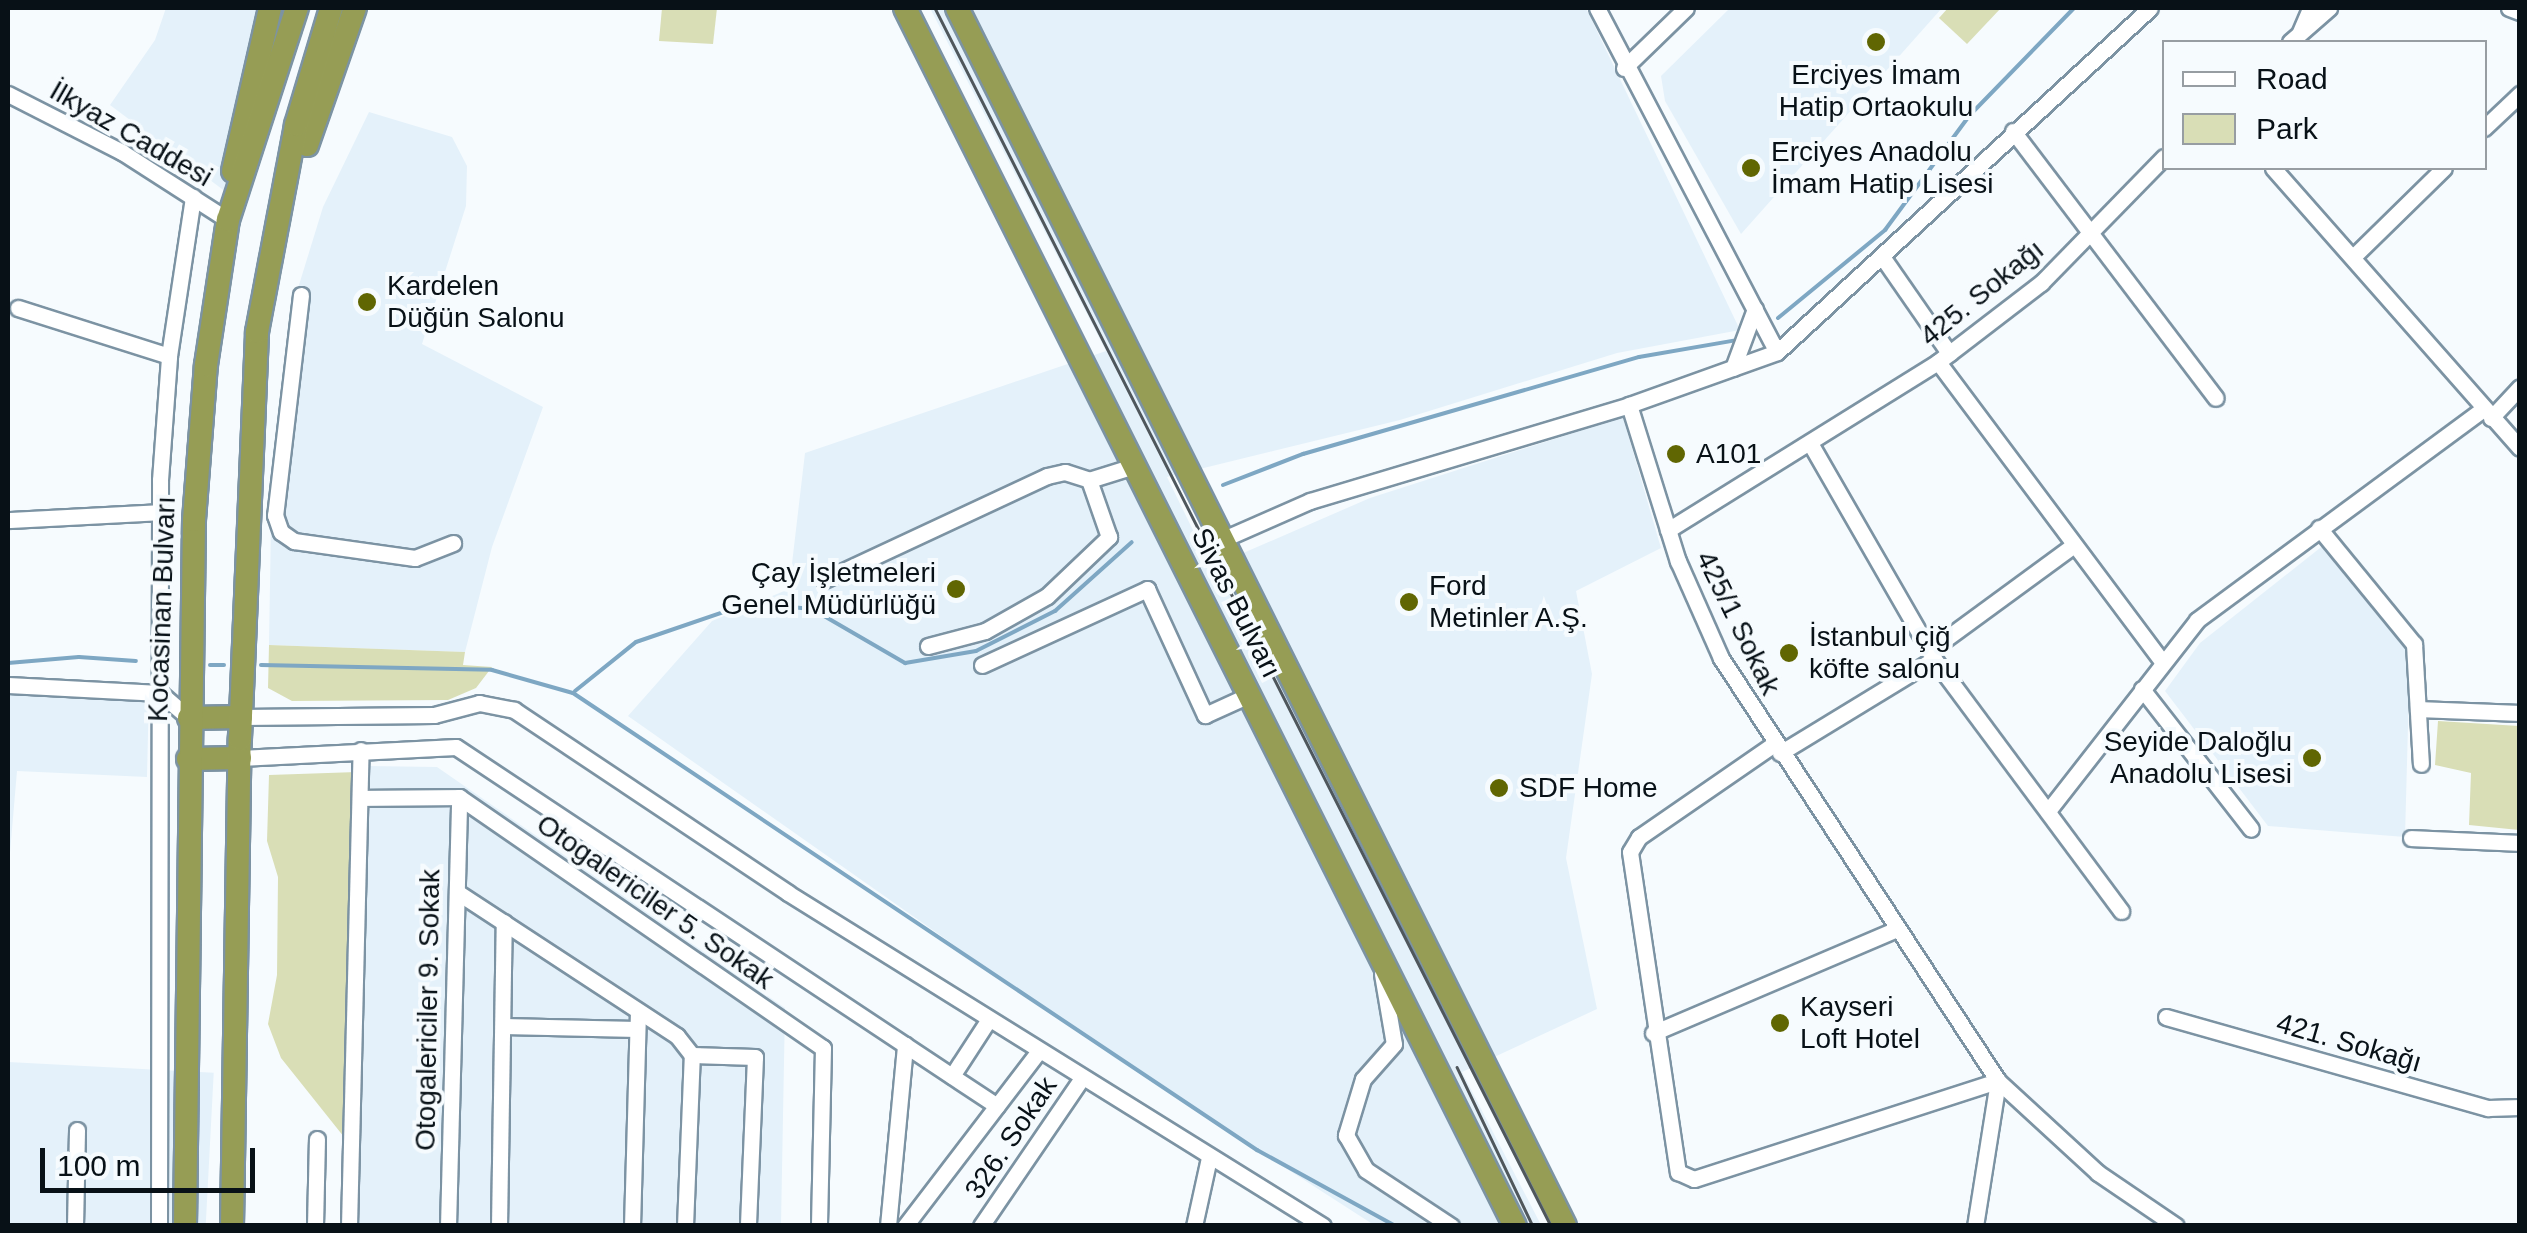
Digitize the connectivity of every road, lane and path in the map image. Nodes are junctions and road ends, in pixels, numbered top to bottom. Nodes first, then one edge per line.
1 (270, 8) edge
2 (297, 8) edge
3 (331, 8) edge
4 (355, 8) edge
5 (905, 8) edge
6 (957, 8) edge
7 (1597, 8) edge
8 (1686, 8) edge
9 (2150, 8) edge
10 (2310, 8) edge
11 (2329, 8) edge
12 (2509, 8) edge
13 (2520, 12) edge
14 (2294, 39) edge
15 (1624, 68) junction
16 (8, 94) edge
17 (2520, 94) edge
18 (2487, 125) edge
19 (2013, 131) junction
20 (2162, 158) edge
21 (2275, 170) edge
22 (2442, 170) edge
23 (193, 198) junction
24 (228, 220) junction
25 (2090, 232) junction
26 (2352, 256) junction
27 (1883, 258) junction
28 (300, 295) dead end
29 (18, 308) dead end
30 (1755, 309) junction
31 (256, 332) junction
32 (1778, 352) junction
33 (168, 356) junction
34 (1944, 358) junction
35 (1733, 368) junction
36 (2520, 387) edge
37 (2216, 398) dead end
38 (1628, 405) junction
39 (2487, 413) junction
40 (1810, 443) junction
41 (2520, 448) edge
42 (1134, 466) junction
43 (1089, 480) junction
44 (278, 494) junction
45 (250, 502) junction
46 (160, 512) junction
47 (8, 520) edge
48 (2319, 528) junction
49 (1668, 530) junction
50 (1221, 540) junction
51 (453, 544) dead end
52 (2071, 547) junction
53 (824, 580) dead end
54 (928, 646) dead end
55 (1932, 655) junction
56 (2161, 660) junction
57 (982, 665) dead end
58 (8, 686) edge
59 (2142, 689) junction
60 (160, 693) junction
61 (1249, 695) junction
62 (2418, 709) junction
63 (446, 712) junction
64 (2520, 713) edge
65 (241, 717) junction
66 (189, 718) junction
67 (446, 747) junction
68 (1777, 748) junction
69 (361, 750) junction
70 (240, 758) junction
71 (188, 759) junction
72 (2422, 764) dead end
73 (458, 796) junction
74 (360, 798) junction
75 (2048, 812) junction
76 (2251, 829) dead end
77 (2411, 838) dead end
78 (2520, 844) edge
79 (456, 892) junction
80 (2121, 910) dead end
81 (504, 922) junction
82 (1897, 929) junction
83 (1379, 955) junction
84 (2166, 1017) dead end
85 (989, 1020) junction
86 (638, 1022) junction
87 (503, 1026) junction
88 (1653, 1033) junction
89 (905, 1045) junction
90 (1039, 1051) junction
91 (692, 1056) junction
92 (952, 1076) junction
93 (1082, 1078) junction
94 (1998, 1080) junction
95 (997, 1106) junction
96 (2520, 1106) edge
97 (78, 1130) dead end
98 (317, 1140) dead end
99 (1209, 1158) junction
100 (75, 1226) edge
101 (159, 1226) edge
102 (184, 1226) edge
103 (232, 1226) edge
104 (315, 1226) edge
105 (349, 1226) edge
106 (448, 1226) edge
107 (499, 1226) edge
108 (632, 1226) edge
109 (685, 1226) edge
110 (748, 1226) edge
111 (819, 1226) edge
112 (888, 1226) edge
113 (905, 1226) edge
114 (981, 1226) edge
115 (1194, 1226) edge
116 (1323, 1226) edge
117 (1451, 1226) edge
118 (1516, 1226) edge
119 (1564, 1226) edge
120 (1975, 1226) edge
121 (2176, 1226) edge

1 - 24 highway
2 - 24 highway, Kocasinan Bulvarı
3 - 31 highway
4 - 31 highway
5 - 42 highway, Sivas Bulvarı
6 - 50 highway, Sivas Bulvarı
7 - 15 street
8 - 15 street
9 - 19 street
10 - 14 street
11 - 14 street
12 - 13 street
15 - 30 street
16 - 23 street, İlkyaz Caddesi
17 - 18 street
19 - 25 street
19 - 27 street
20 - 25 street, 425. Sokağı
21 - 26 street
22 - 26 street
23 - 24 street, İlkyaz Caddesi
23 - 33 street
24 - 66 highway, Kocasinan Bulvarı
25 - 34 street, 425. Sokağı
25 - 37 street
26 - 39 street
27 - 32 street
27 - 34 street
28 - 44 street
29 - 33 street
30 - 32 street
30 - 35 street
31 - 45 highway
32 - 35 street
33 - 46 street
34 - 40 street, 425. Sokağı
34 - 52 street
35 - 38 street
36 - 39 street
38 - 49 street, 425/1 Sokak
38 - 50 street
39 - 41 street
39 - 48 street
40 - 49 street, 425. Sokağı
40 - 55 street
42 - 43 street
42 - 61 highway, Sivas Bulvarı
43 - 53 street
43 - 54 street
44 - 45 street
44 - 51 street
45 - 65 highway
46 - 47 street
46 - 60 street
48 - 56 street
48 - 62 street
49 - 68 street, 425/1 Sokak
50 - 119 highway, Sivas Bulvarı
52 - 55 street
52 - 56 street
55 - 68 street
55 - 75 street
56 - 59 street
57 - 61 street
58 - 60 street
59 - 75 street
59 - 76 street
60 - 66 street
60 - 101 street
61 - 83 highway, Sivas Bulvarı
62 - 64 street
62 - 72 street
63 - 65 street
63 - 67 street
63 - 85 street
65 - 66 highway
65 - 70 highway
66 - 71 highway, Kocasinan Bulvarı
67 - 69 street
67 - 89 street
68 - 82 street, 425/1 Sokak
68 - 88 street
69 - 70 street
69 - 74 street
70 - 71 highway
70 - 103 highway
71 - 102 highway, Kocasinan Bulvarı
73 - 74 street
73 - 79 street, Otogalericiler 9. Sokak
73 - 111 street, Otogalericiler 5. Sokak
74 - 105 street
75 - 80 street
77 - 78 street
79 - 81 street
79 - 106 street, Otogalericiler 9. Sokak
81 - 86 street
81 - 87 street
82 - 88 street
82 - 94 street, 425/1 Sokak
83 - 117 street
83 - 118 highway, Sivas Bulvarı
84 - 96 street, 421. Sokağı
85 - 90 street
85 - 92 street
86 - 87 street
86 - 91 street
86 - 108 street
87 - 107 street
88 - 94 street
89 - 92 street
89 - 112 street
90 - 93 street
90 - 95 street
91 - 109 street
91 - 110 street
92 - 95 street
93 - 99 street
93 - 114 street, 326. Sokak
94 - 120 street
94 - 121 street, 425/1 Sokak
95 - 113 street
97 - 100 street
98 - 104 street
99 - 115 street
99 - 116 street

